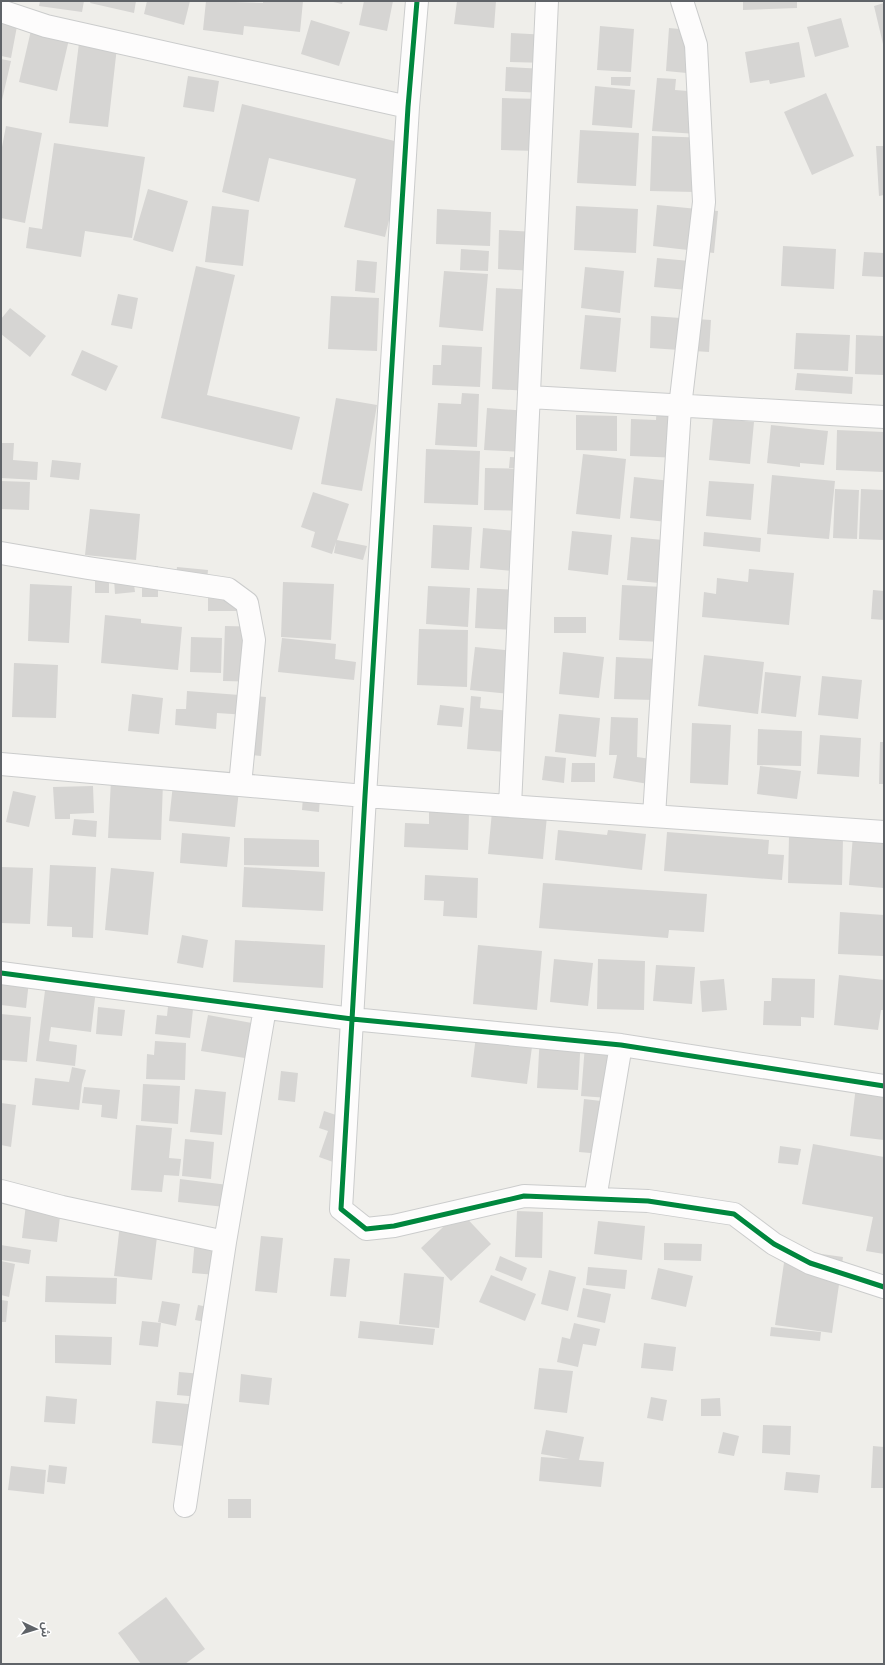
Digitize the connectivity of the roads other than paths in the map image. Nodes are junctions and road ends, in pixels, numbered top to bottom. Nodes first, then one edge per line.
1 (417, 1) edge
2 (548, 1) edge
3 (682, 1) edge
4 (1, 11) edge
5 (408, 107) junction
6 (528, 397) junction
7 (680, 407) junction
8 (884, 417) edge
9 (1, 553) edge
10 (1, 764) edge
11 (240, 785) junction
12 (365, 796) junction
13 (510, 806) junction
14 (654, 816) junction
15 (884, 832) edge
16 (1, 973) edge
17 (265, 1008) junction
18 (352, 1019) junction
19 (620, 1045) junction
20 (884, 1086) edge
21 (1, 1191) edge
22 (595, 1199) junction
23 (225, 1242) junction
24 (884, 1288) edge
25 (185, 1506) dead end

1 - 5 street
2 - 6 street
3 - 7 street
4 - 5 street
5 - 12 street
6 - 7 street
6 - 13 street
7 - 8 street
7 - 14 street
9 - 11 street
10 - 11 street
11 - 12 street
12 - 13 street
12 - 18 street
13 - 14 street
14 - 15 street
16 - 17 street
17 - 18 street
17 - 23 street
18 - 19 street
18 - 22 street
19 - 20 street
19 - 22 street
21 - 23 street
22 - 24 street
23 - 25 street

